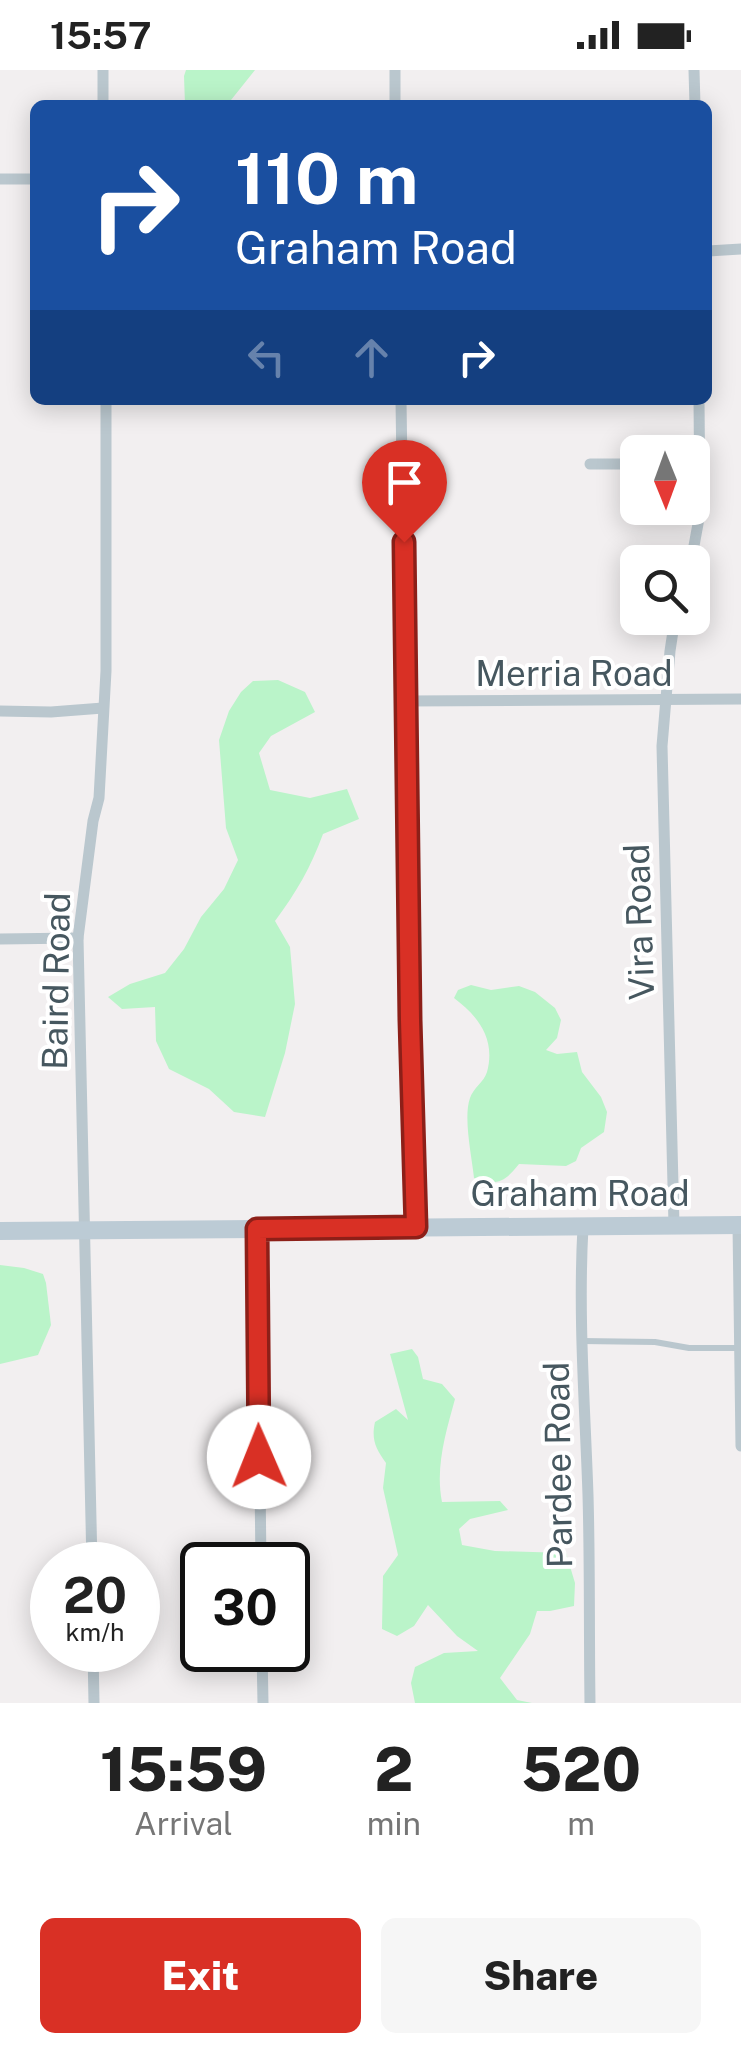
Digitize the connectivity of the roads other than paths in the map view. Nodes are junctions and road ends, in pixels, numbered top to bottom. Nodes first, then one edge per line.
1 (103, 70) edge
2 (395, 70) edge
3 (694, 70) edge
4 (103, 100) edge
5 (395, 100) edge
6 (695, 100) edge
7 (0, 179) edge
8 (30, 179) edge
9 (741, 249) edge
10 (712, 251) edge
11 (106, 405) edge
12 (401, 405) edge
13 (699, 405) edge
14 (697, 435) edge
15 (590, 464) dead end
16 (620, 464) edge
17 (673, 635) edge
18 (741, 700) edge
19 (406, 701) junction
20 (664, 701) junction
21 (103, 708) junction
22 (0, 711) edge
23 (78, 938) junction
24 (0, 940) edge
25 (740, 1224) edge
26 (674, 1225) junction
27 (583, 1226) junction
28 (416, 1227) junction
29 (257, 1229) junction
30 (86, 1230) junction
31 (0, 1231) edge
32 (740, 1332) edge
33 (582, 1341) junction
34 (739, 1348) edge
35 (741, 1446) edge
36 (92, 1542) edge
37 (261, 1542) edge
38 (94, 1672) edge
39 (263, 1672) edge
40 (94, 1703) edge
41 (264, 1703) edge
42 (590, 1703) edge

1 - 4 street
2 - 5 street
3 - 6 street
7 - 8 street
9 - 10 street
11 - 21 street, Baird Road
12 - 19 street
13 - 14 street
15 - 16 street
17 - 20 street, Vira Road
18 - 20 street, Merria Road
19 - 20 street, Merria Road
19 - 28 street
20 - 26 street, Vira Road
21 - 22 street
21 - 23 street, Baird Road
23 - 24 street
23 - 30 street, Baird Road
25 - 26 main road, Graham Road
25 - 32 street
26 - 27 main road, Graham Road
27 - 28 main road, Graham Road
27 - 33 street, Pardee Road
28 - 29 main road, Graham Road
29 - 30 main road, Graham Road
29 - 37 street
30 - 31 main road, Graham Road
30 - 36 street, Baird Road
32 - 34 street
33 - 34 lane
33 - 42 street, Pardee Road
34 - 35 street
38 - 40 street
39 - 41 street

